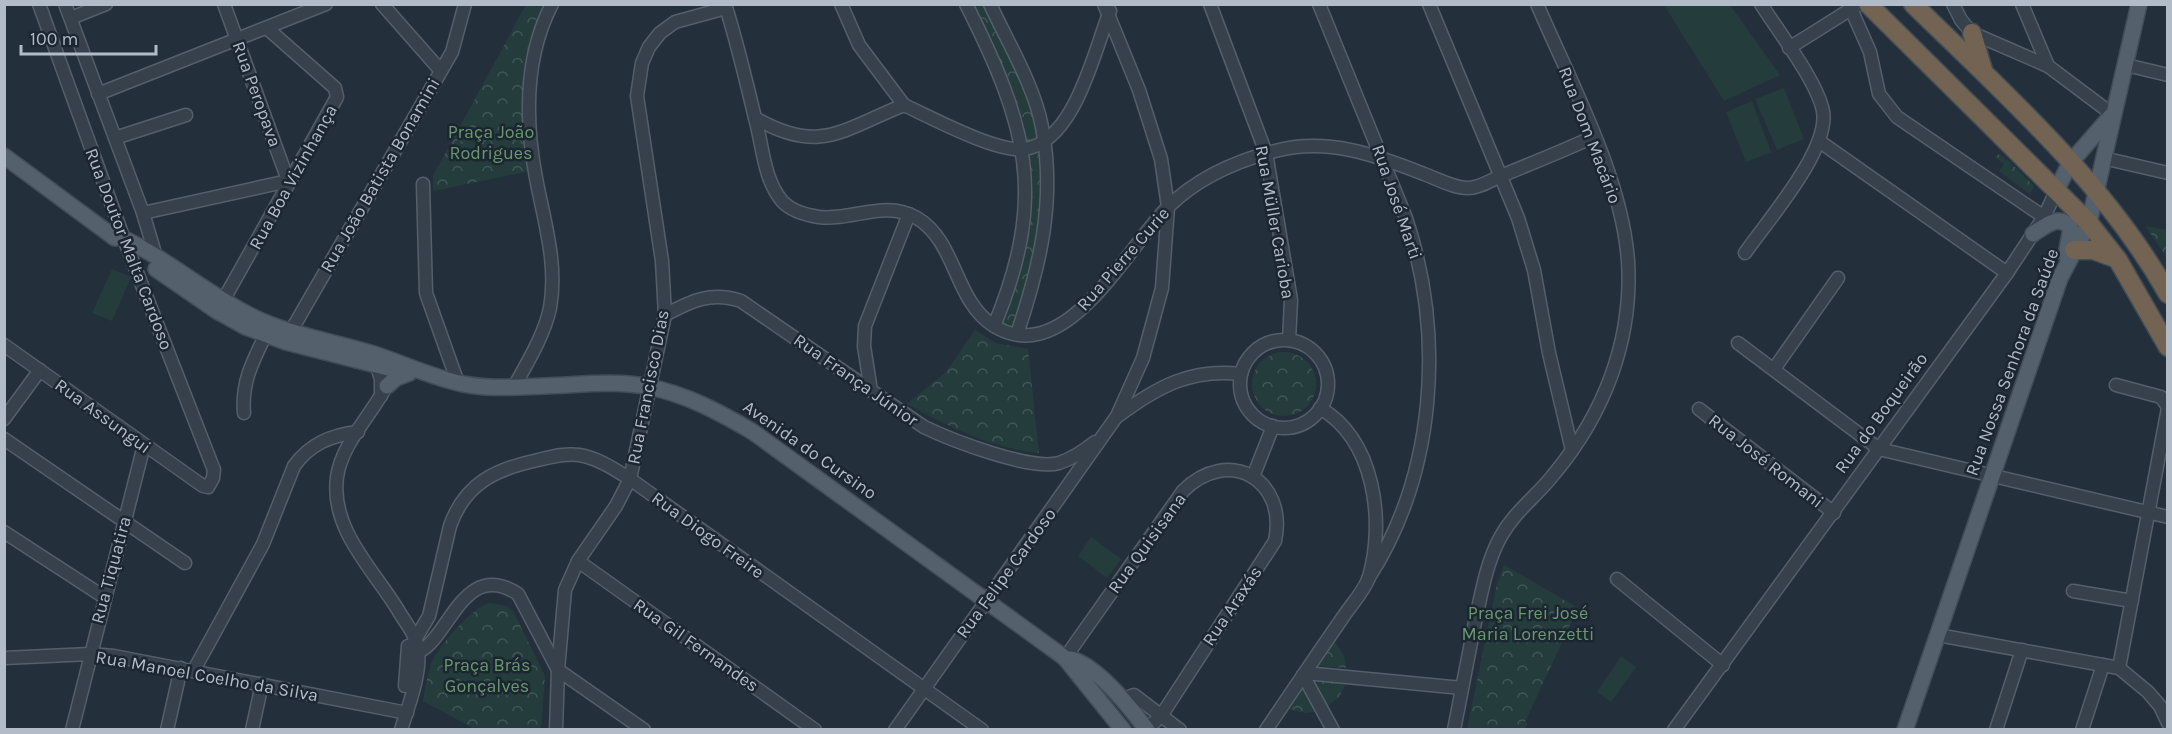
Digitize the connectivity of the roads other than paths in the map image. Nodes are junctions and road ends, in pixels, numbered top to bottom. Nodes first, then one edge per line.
1 (39, 4) edge
2 (65, 4) edge
3 (106, 4) edge
4 (224, 4) edge
5 (326, 4) edge
6 (382, 4) edge
7 (465, 4) edge
8 (552, 4) edge
9 (841, 4) edge
10 (966, 4) edge
11 (990, 4) edge
12 (1210, 4) edge
13 (1319, 4) edge
14 (1429, 4) edge
15 (1537, 4) edge
16 (1761, 4) edge
17 (1913, 4) edge
18 (1953, 4) edge
19 (2022, 4) edge
20 (2139, 4) edge
21 (725, 6) edge
22 (1859, 6) edge
23 (1108, 8) edge
24 (70, 18) junction
25 (1968, 28) junction
26 (268, 29) junction
27 (238, 41) junction
28 (1790, 48) junction
29 (1013, 52) junction
30 (995, 62) junction
31 (2048, 66) junction
32 (2126, 66) junction
33 (441, 70) junction
34 (1985, 75) junction
35 (2168, 75) edge
36 (98, 94) junction
37 (904, 105) junction
38 (2112, 114) junction
39 (186, 115) dead end
40 (755, 118) junction
41 (784, 133) junction
42 (1593, 136) junction
43 (116, 138) junction
44 (759, 138) junction
45 (1819, 141) junction
46 (1044, 142) junction
47 (1023, 150) junction
48 (1266, 153) junction
49 (4, 156) edge
50 (2103, 158) junction
51 (1383, 159) junction
52 (2070, 163) junction
53 (2168, 173) edge
54 (1501, 176) junction
55 (288, 182) junction
56 (423, 184) dead end
57 (2057, 189) junction
58 (2096, 195) junction
59 (1168, 207) junction
60 (143, 213) junction
61 (909, 214) junction
62 (2044, 217) junction
63 (2089, 223) junction
64 (2033, 234) junction
65 (126, 244) junction
66 (1021, 246) junction
67 (1043, 248) junction
68 (2074, 250) junction
69 (1745, 253) dead end
70 (2118, 260) junction
71 (157, 264) junction
72 (2007, 273) junction
73 (1838, 278) dead end
74 (2060, 278) junction
75 (2168, 294) edge
76 (220, 306) junction
77 (665, 315) junction
78 (994, 326) junction
79 (268, 329) junction
80 (1017, 334) junction
81 (288, 337) junction
82 (1289, 340) junction
83 (1738, 342) dead end
84 (4, 345) edge
85 (2168, 347) edge
86 (383, 362) junction
87 (867, 362) junction
88 (1774, 369) junction
89 (40, 370) junction
90 (417, 372) junction
91 (845, 373) junction
92 (1242, 374) junction
93 (458, 383) junction
94 (2116, 385) dead end
95 (514, 387) junction
96 (649, 387) junction
97 (1131, 388) junction
98 (872, 391) junction
99 (384, 392) junction
100 (1146, 395) junction
101 (2168, 407) edge
102 (1320, 408) junction
103 (1699, 408) dead end
104 (244, 413) dead end
105 (1117, 416) junction
106 (4, 419) edge
107 (1273, 426) junction
108 (358, 432) junction
109 (1105, 433) junction
110 (4, 439) edge
111 (326, 439) junction
112 (144, 446) junction
113 (1879, 449) junction
114 (1572, 450) junction
115 (345, 454) junction
116 (1057, 464) junction
117 (1253, 477) junction
118 (1991, 477) junction
119 (630, 479) junction
120 (203, 486) joint
121 (1065, 490) junction
122 (1834, 513) junction
123 (2149, 513) junction
124 (2168, 517) edge
125 (123, 521) junction
126 (4, 532) edge
127 (578, 561) junction
128 (185, 563) dead end
129 (1368, 579) junction
130 (1617, 579) dead end
131 (2073, 591) dead end
132 (104, 597) junction
133 (986, 600) junction
134 (2132, 601) junction
135 (431, 609) junction
136 (398, 610) junction
137 (444, 623) junction
138 (1938, 635) junction
139 (415, 636) junction
140 (2022, 650) junction
141 (412, 652) junction
142 (90, 654) junction
143 (4, 658) edge
144 (1065, 658) junction
145 (2103, 664) junction
146 (1723, 665) junction
147 (181, 668) junction
148 (2119, 668) junction
149 (194, 670) junction
150 (558, 670) junction
151 (1304, 674) junction
152 (262, 684) junction
153 (924, 688) junction
154 (1462, 688) junction
155 (1123, 699) junction
156 (1105, 706) junction
157 (1161, 716) junction
158 (403, 719) edge
159 (2168, 723) edge
160 (72, 729) edge
161 (167, 729) edge
162 (252, 729) edge
163 (556, 729) edge
164 (644, 729) edge
165 (815, 729) edge
166 (895, 729) edge
167 (982, 729) edge
168 (1123, 729) edge
169 (1136, 729) edge
170 (1147, 729) edge
171 (1180, 729) edge
172 (1266, 729) edge
173 (1333, 729) edge
174 (1454, 729) edge
175 (1674, 729) edge
176 (1905, 729) edge
177 (1996, 729) edge
178 (2082, 729) edge

1 - 65 street, Rua Doutor Malta Cardoso
2 - 24 street, Rua Doutor Malta Cardoso
3 - 24 street
4 - 27 street, Rua Peropava
5 - 26 street
6 - 33 street
7 - 33 street, Rua João Batista Bonamini
8 - 95 street
9 - 37 street
10 - 30 street
11 - 29 street
12 - 48 street, Rua Müller Carioba
13 - 51 street, Rua José Marti
14 - 54 street
15 - 42 street, Rua Dom Macário
16 - 28 street
17 - 34 highway
18 - 25 street
19 - 31 street
20 - 32 main road, Rua Nossa Senhora da Saúde
21 - 40 street, Rua Pierre Curie
21 - 77 street, Rua Francisco Dias
22 - 28 street
22 - 57 highway
22 - 62 street
23 - 46 street
23 - 59 street, Rua Felipe Cardoso
24 - 36 street, Rua Doutor Malta Cardoso
25 - 31 street
25 - 34 highway
26 - 27 street
26 - 55 street, Rua Boa Vizinhança
27 - 36 street
27 - 55 street, Rua Peropava
28 - 45 street
29 - 30 street
29 - 46 street
30 - 47 street
31 - 38 street
32 - 35 street
32 - 38 main road, Rua Nossa Senhora da Saúde
33 - 81 street, Rua João Batista Bonamini
34 - 52 highway
36 - 43 street, Rua Doutor Malta Cardoso
37 - 41 street
37 - 47 street
38 - 50 main road, Rua Nossa Senhora da Saúde
38 - 52 main road, Rua do Boqueirão
39 - 43 street
40 - 41 street
40 - 44 street, Rua Pierre Curie
41 - 44 street
42 - 54 street, Rua Pierre Curie
42 - 114 street, Rua Dom Macário
43 - 60 street, Rua Doutor Malta Cardoso
44 - 61 street, Rua Pierre Curie
45 - 69 street
45 - 72 street
46 - 47 street
46 - 67 street
47 - 66 street
48 - 51 street, Rua Pierre Curie
48 - 59 street, Rua Pierre Curie
48 - 82 street, Rua Müller Carioba
49 - 65 main road, Avenida do Cursino
50 - 53 street
50 - 58 main road, Rua Nossa Senhora da Saúde
51 - 54 street, Rua Pierre Curie
51 - 129 street, Rua José Marti
52 - 57 main road, Rua do Boqueirão
52 - 58 highway
54 - 114 street
55 - 60 street
55 - 76 street, Rua Boa Vizinhança
56 - 93 street
57 - 62 street, Rua do Boqueirão
57 - 63 highway
58 - 63 main road, Rua Nossa Senhora da Saúde
58 - 75 highway
59 - 80 street, Rua Pierre Curie
59 - 97 street, Rua Felipe Cardoso
60 - 71 street, Rua Doutor Malta Cardoso
61 - 78 street, Rua Pierre Curie
61 - 87 street
62 - 64 street, Rua do Boqueirão
63 - 68 main road, Rua Nossa Senhora da Saúde
63 - 70 highway
64 - 72 street, Rua do Boqueirão
64 - 74 main road
65 - 71 main road, Avenida do Cursino
65 - 120 street, Rua Doutor Malta Cardoso
66 - 67 street
66 - 78 street
67 - 80 street
68 - 70 highway
68 - 74 main road, Rua Nossa Senhora da Saúde
70 - 85 highway
71 - 76 main road, Avenida do Cursino
72 - 113 street, Rua do Boqueirão
73 - 88 street
74 - 118 main road, Rua Nossa Senhora da Saúde
76 - 79 main road, Avenida do Cursino
77 - 91 street, Rua França Júnior
77 - 96 street, Rua Francisco Dias
78 - 80 street, Rua Pierre Curie
79 - 81 main road, Avenida do Cursino
79 - 104 street
81 - 86 main road, Avenida do Cursino
82 - 92 street
82 - 102 street
83 - 88 street
84 - 89 street, Rua Assungui
86 - 90 main road, Avenida do Cursino
86 - 99 street
87 - 91 street
87 - 98 street
88 - 113 street
89 - 106 street
89 - 112 street, Rua Assungui
90 - 93 main road, Avenida do Cursino
90 - 99 main road
91 - 98 street, Rua França Júnior
92 - 100 street, Rua Felipe Cardoso
92 - 107 street
93 - 95 main road, Avenida do Cursino
94 - 101 street
95 - 96 main road, Avenida do Cursino
96 - 119 street, Rua Francisco Dias
96 - 133 main road, Avenida do Cursino
97 - 100 street
97 - 105 street, Rua Felipe Cardoso
98 - 116 street, Rua França Júnior
99 - 108 street
100 - 105 street, Rua Felipe Cardoso
101 - 123 street
102 - 107 street
102 - 129 street
103 - 122 street, Rua José Romani
105 - 109 street, Rua Felipe Cardoso
107 - 117 street
108 - 111 street
108 - 115 street
109 - 116 street
109 - 121 street, Rua Felipe Cardoso
110 - 125 street
111 - 115 street
111 - 149 street
112 - 120 street, Rua Assungui
112 - 125 street, Rua Tiquatira
113 - 118 street
113 - 122 street, Rua do Boqueirão
114 - 154 street, Rua Dom Macário
115 - 136 street
116 - 121 street
117 - 144 street, Rua Quisisana
117 - 157 street, Rua Araxás
118 - 123 street
118 - 138 main road, Rua Nossa Senhora da Saúde
119 - 127 street, Rua Francisco Dias
119 - 135 street, Rua Diogo Freire
119 - 153 street, Rua Diogo Freire
121 - 133 street, Rua Felipe Cardoso
122 - 146 street, Rua do Boqueirão
123 - 124 street
123 - 134 street
125 - 128 street
125 - 132 street, Rua Tiquatira
126 - 132 street
127 - 150 street, Rua Francisco Dias
127 - 165 street, Rua Gil Fernandes
129 - 151 street, Rua José Marti
130 - 146 street
131 - 134 street
132 - 142 street, Rua Tiquatira
133 - 144 main road, Avenida do Cursino
133 - 153 street, Rua Felipe Cardoso
134 - 148 street
135 - 137 street
135 - 139 street, Rua Diogo Freire
136 - 139 street
136 - 141 street
137 - 141 street
137 - 150 street
138 - 140 street
138 - 176 main road, Rua Nossa Senhora da Saúde
139 - 141 street
140 - 145 street
140 - 177 street
141 - 158 street
142 - 143 street, Rua Manoel Coelho da Silva
142 - 147 street, Rua Manoel Coelho da Silva
142 - 160 street, Rua Tiquatira
144 - 155 main road, Avenida do Cursino
144 - 156 main road, Avenida do Cursino
145 - 148 street
145 - 178 street
146 - 175 street, Rua do Boqueirão
147 - 149 street, Rua Manoel Coelho da Silva
147 - 161 street
148 - 159 street
149 - 152 street, Rua Manoel Coelho da Silva
150 - 163 street, Rua Francisco Dias
150 - 164 street
151 - 154 street
151 - 172 street, Rua José Marti
151 - 173 street
152 - 158 street, Rua Manoel Coelho da Silva
152 - 162 street
153 - 166 street, Rua Felipe Cardoso
153 - 167 street, Rua Diogo Freire
154 - 174 street, Rua Dom Macário
155 - 157 street
155 - 170 main road, Avenida do Cursino
156 - 168 main road, Avenida do Cursino
156 - 169 main road
157 - 170 street, Rua Araxás
157 - 171 street

